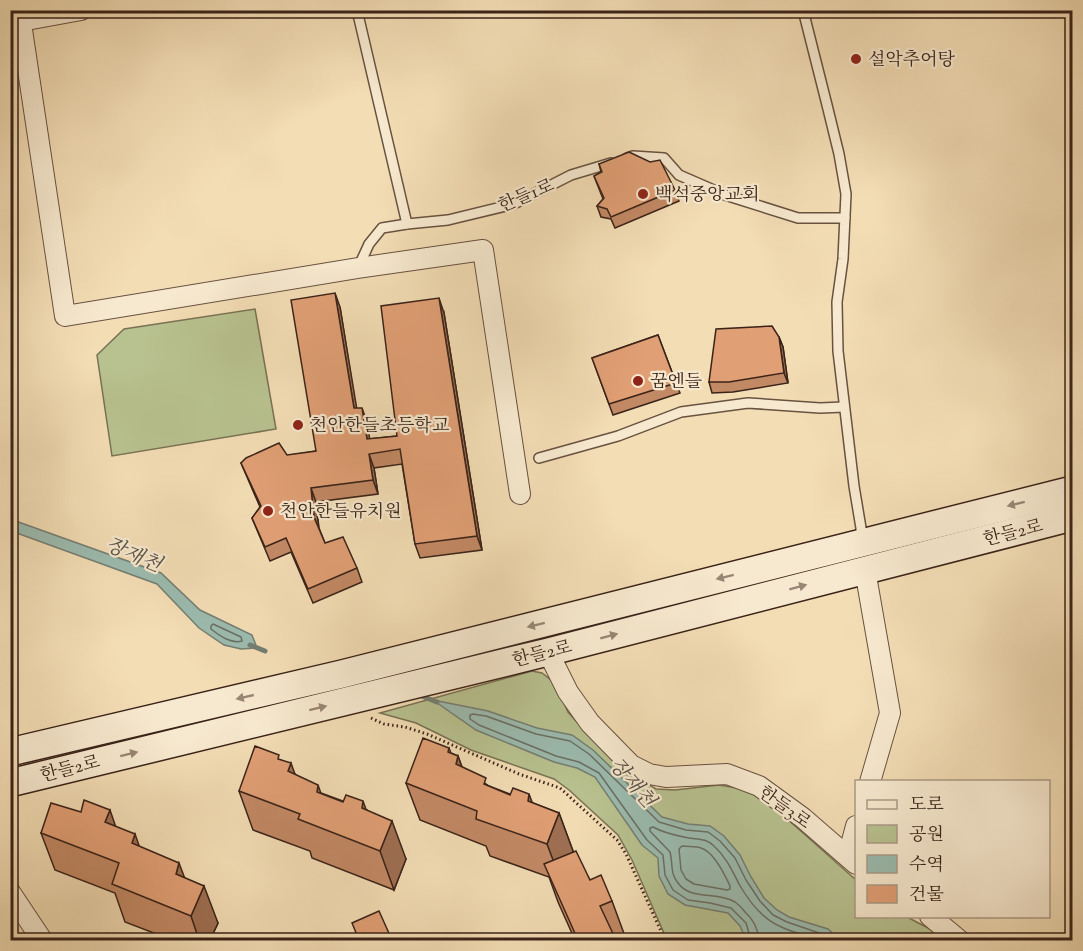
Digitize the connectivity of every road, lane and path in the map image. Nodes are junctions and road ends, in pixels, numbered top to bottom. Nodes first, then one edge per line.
1 (81, 10) edge
2 (357, 10) edge
3 (803, 10) edge
4 (17, 18) edge
5 (845, 218) junction
6 (407, 224) junction
7 (358, 268) junction
8 (844, 407) junction
9 (539, 458) dead end
10 (1072, 489) edge
11 (520, 494) dead end
12 (1072, 516) edge
13 (863, 556) junction
14 (548, 652) junction
15 (352, 700) junction
16 (10, 752) edge
17 (871, 780) edge
18 (10, 783) edge
19 (855, 834) edge
20 (852, 860) edge
21 (10, 892) edge
22 (932, 918) edge
23 (42, 940) edge
24 (664, 940) edge
25 (958, 940) edge

1 - 4 street
2 - 6 lane
3 - 5 lane
4 - 7 street
5 - 6 lane, 한들1로
5 - 8 lane
6 - 7 lane, 한들1로
7 - 11 street
8 - 9 lane
8 - 13 lane
10 -> 13 street, 한들2로
12 - 13 street, 한들2로
14 -> 13 street, 한들2로
13 -> 16 street, 한들2로
13 - 17 street
14 - 15 street, 한들2로
14 - 20 street, 한들3로
18 -> 15 street, 한들2로
15 - 24 path
19 - 20 street
21 - 23 street
22 - 25 street

